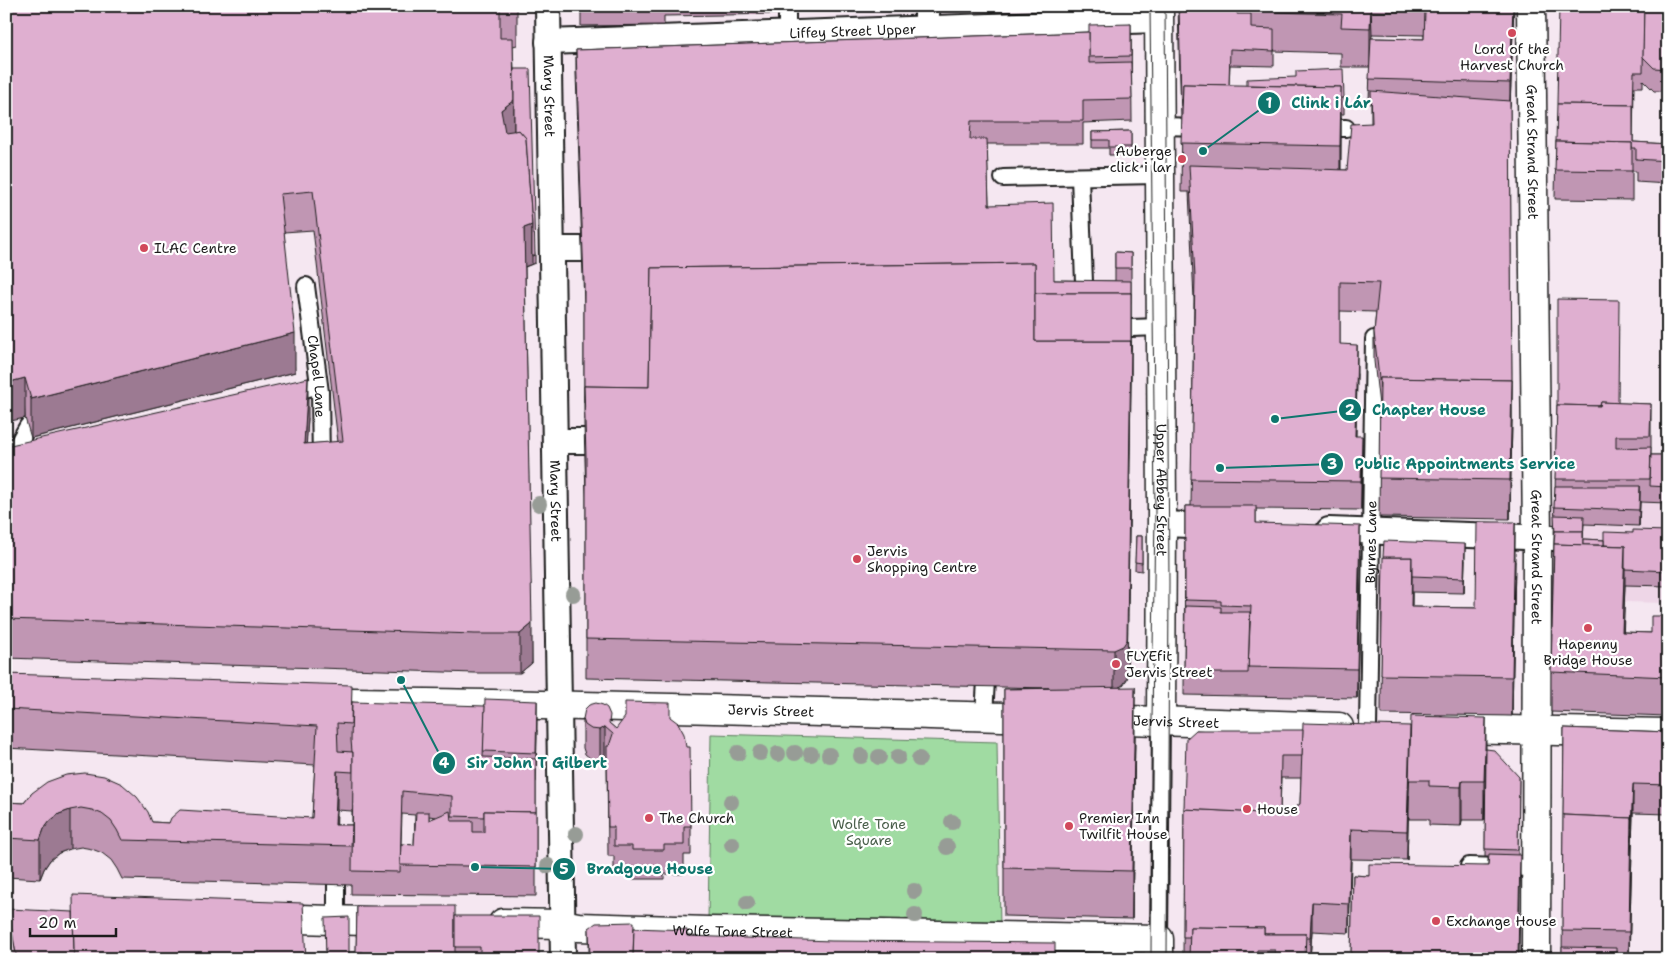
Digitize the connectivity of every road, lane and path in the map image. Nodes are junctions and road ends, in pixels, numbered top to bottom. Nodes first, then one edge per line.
1 (548, 6) edge
2 (786, 6) edge
3 (1531, 6) edge
4 (1158, 13) edge
5 (927, 17) edge
6 (788, 34) junction
7 (548, 42) junction
8 (1159, 126) junction
9 (1222, 127) edge
10 (1299, 128) edge
11 (1346, 128) dead end
12 (1159, 175) junction
13 (1080, 177) junction
14 (1002, 178) dead end
15 (552, 249) junction
16 (582, 249) edge
17 (1084, 282) edge
18 (306, 286) dead end
19 (1160, 327) junction
20 (1374, 327) edge
21 (1131, 328) edge
22 (318, 384) junction
23 (274, 398) edge
24 (28, 426) edge
25 (555, 440) junction
26 (584, 441) edge
27 (34, 446) edge
28 (11, 450) edge
29 (321, 468) edge
30 (1162, 524) junction
31 (1244, 527) edge
32 (1310, 529) edge
33 (1372, 532) junction
34 (1546, 538) junction
35 (986, 680) edge
36 (326, 702) edge
37 (559, 705) junction
38 (984, 716) junction
39 (1161, 720) junction
40 (1378, 727) joint
41 (1428, 728) edge
42 (1536, 731) junction
43 (1668, 733) edge
44 (1469, 866) edge
45 (1536, 868) junction
46 (336, 885) dead end
47 (241, 917) edge
48 (336, 920) junction
49 (420, 922) edge
50 (477, 923) edge
51 (562, 924) junction
52 (1159, 949) edge
53 (563, 959) edge
54 (1536, 959) edge

1 - 7 street, Mary Street
2 - 6 lane
3 - 34 street, Great Strand Street
4 - 5 street, Liffey Street Upper
4 - 8 street, Upper Abbey Street
5 - 6 street, Liffey Street Upper
6 - 7 street, Liffey Street Upper
7 - 15 street, Mary Street
8 - 9 lane
8 - 12 street, Upper Abbey Street
10 - 11 lane
12 - 13 lane
12 - 19 street, Upper Abbey Street
13 - 14 lane
13 - 17 lane
15 - 16 street
15 - 25 street, Mary Street
18 - 22 lane, Chapel Lane
19 - 21 lane
19 - 30 street, Upper Abbey Street
20 - 33 lane, Byrnes Lane
22 - 23 lane
22 - 29 lane, Chapel Lane
24 - 28 lane
25 - 26 street
25 - 37 street, Mary Street
27 - 28 lane
30 - 31 street
30 - 39 street, Upper Abbey Street
32 - 33 street
33 - 34 street
33 - 40 lane, Byrnes Lane
34 - 42 street, Great Strand Street
35 - 38 lane
36 - 37 street, Jervis Street
37 - 38 street, Jervis Street
37 - 51 street, Mary Street
38 - 39 street, Jervis Street
39 - 40 street, Jervis Street
39 - 52 lane, Upper Abbey Street
41 - 42 street
42 - 43 street
42 - 45 street, Great Strand Street
44 - 45 lane
45 - 54 street, Great Strand Street
46 - 48 lane
47 - 48 street
48 - 49 street
50 - 51 street, Wolfe Tone Street
51 - 52 street, Wolfe Tone Street
51 - 53 street, Mary Street

